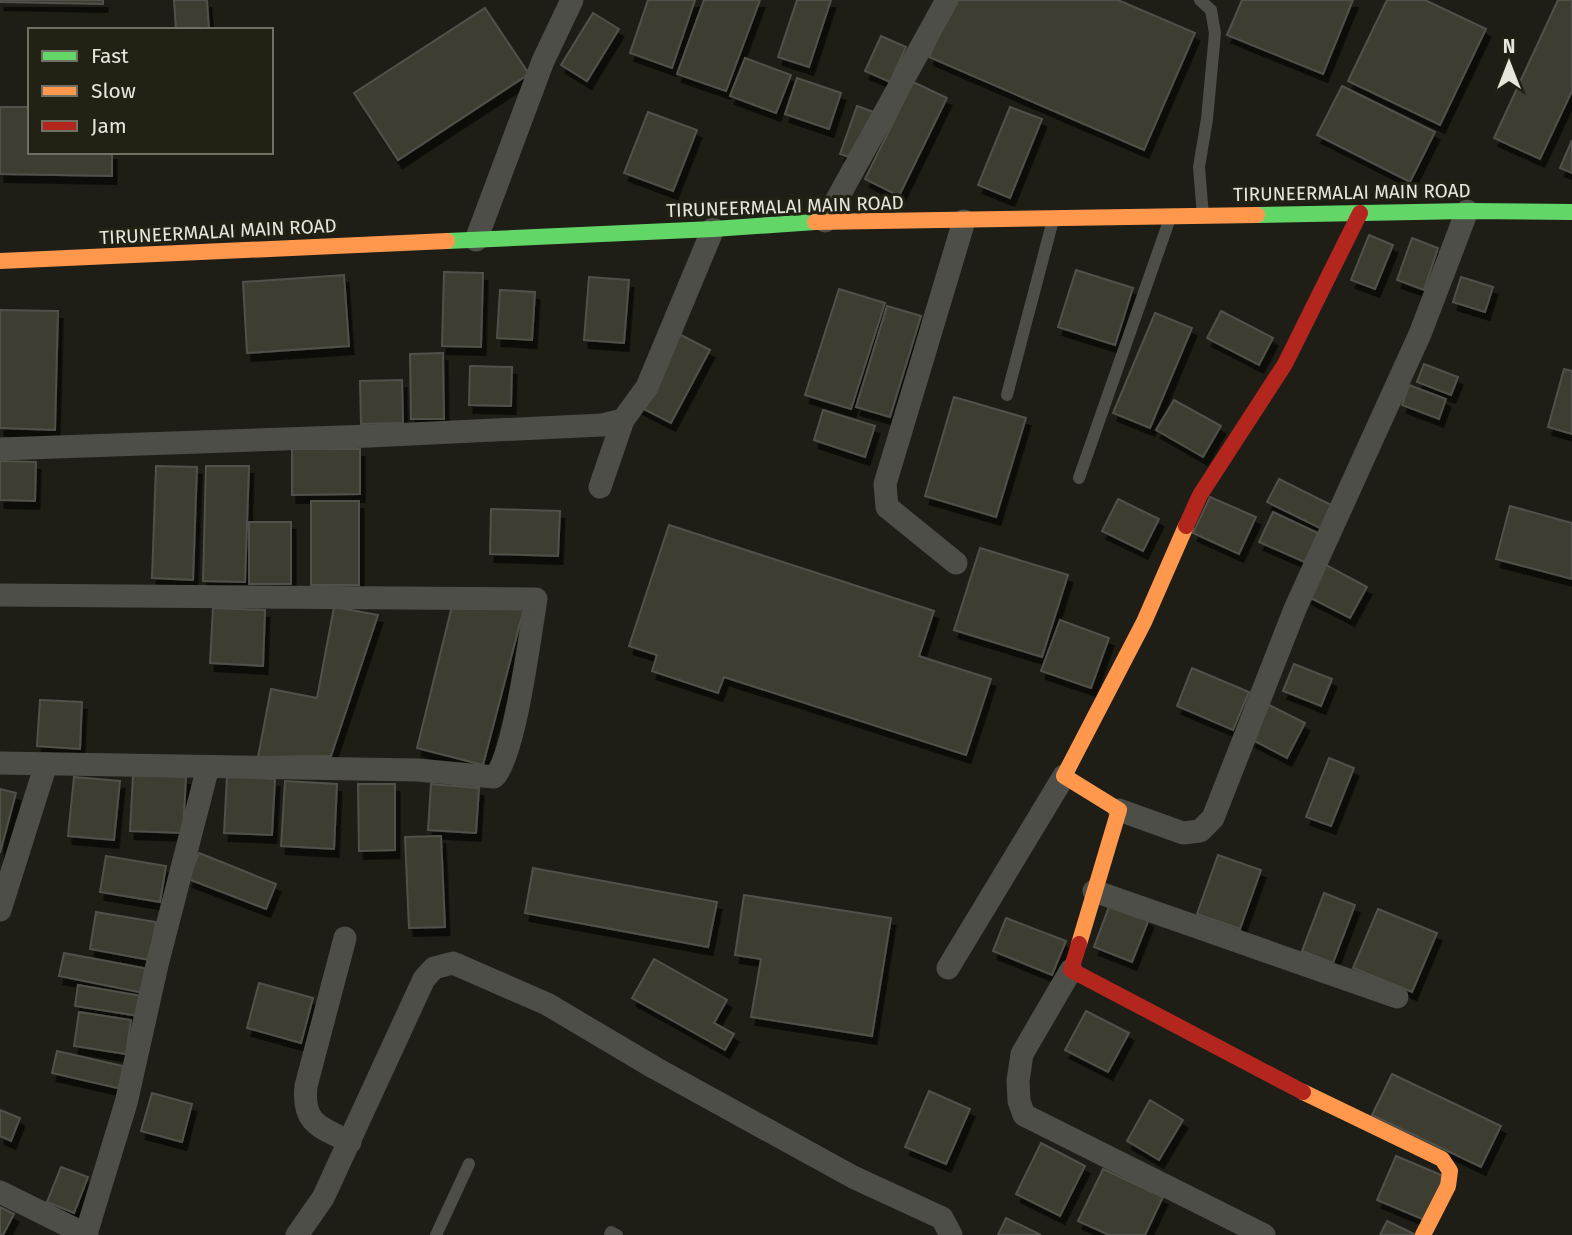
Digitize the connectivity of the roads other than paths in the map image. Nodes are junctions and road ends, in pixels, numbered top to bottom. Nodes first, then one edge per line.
1 (572, 0) edge
2 (947, 0) edge
3 (1200, 0) edge
4 (1467, 211) junction
5 (1572, 212) edge
6 (1360, 213) junction
7 (1203, 216) junction
8 (1170, 217) junction
9 (1053, 220) junction
10 (825, 221) junction
11 (964, 221) junction
12 (713, 229) junction
13 (476, 240) junction
14 (0, 261) edge
15 (1007, 396) dead end
16 (623, 420) junction
17 (0, 449) edge
18 (1080, 478) dead end
19 (600, 487) dead end
20 (956, 563) dead end
21 (0, 594) edge
22 (0, 763) edge
23 (46, 764) junction
24 (208, 767) junction
25 (1064, 776) junction
26 (1119, 810) junction
27 (1094, 891) junction
28 (0, 910) edge
29 (345, 938) dead end
30 (948, 968) dead end
31 (1071, 970) junction
32 (1397, 997) dead end
33 (350, 1142) junction
34 (469, 1164) dead end
35 (0, 1192) edge
36 (86, 1235) edge
37 (297, 1235) edge
38 (436, 1235) edge
39 (610, 1235) edge
40 (617, 1235) edge
41 (951, 1235) edge
42 (1264, 1235) edge
43 (1423, 1235) edge

1 - 13 street
2 - 10 street
3 - 7 lane
4 - 5 main road, TIRUNEERMALAI MAIN ROAD
4 - 6 main road, TIRUNEERMALAI MAIN ROAD
4 - 26 street
6 - 7 main road, TIRUNEERMALAI MAIN ROAD
6 - 25 main road
7 - 8 main road, TIRUNEERMALAI MAIN ROAD
8 - 9 main road, TIRUNEERMALAI MAIN ROAD
8 - 18 lane
9 - 11 main road, TIRUNEERMALAI MAIN ROAD
9 - 15 lane
10 - 11 main road, TIRUNEERMALAI MAIN ROAD
10 - 12 main road, TIRUNEERMALAI MAIN ROAD
11 - 20 street
12 - 13 main road, TIRUNEERMALAI MAIN ROAD
12 - 16 street
13 - 14 main road, TIRUNEERMALAI MAIN ROAD
16 - 17 street
16 - 19 street
21 - 24 street
22 - 23 street
23 - 24 street
23 - 28 street
24 - 36 street
25 - 26 main road
25 - 30 street
26 - 27 main road
27 - 31 main road
27 - 32 street
29 - 33 street
31 - 42 street
31 - 43 main road
33 - 37 street
33 - 41 street
34 - 38 lane
35 - 36 street
39 - 40 lane

